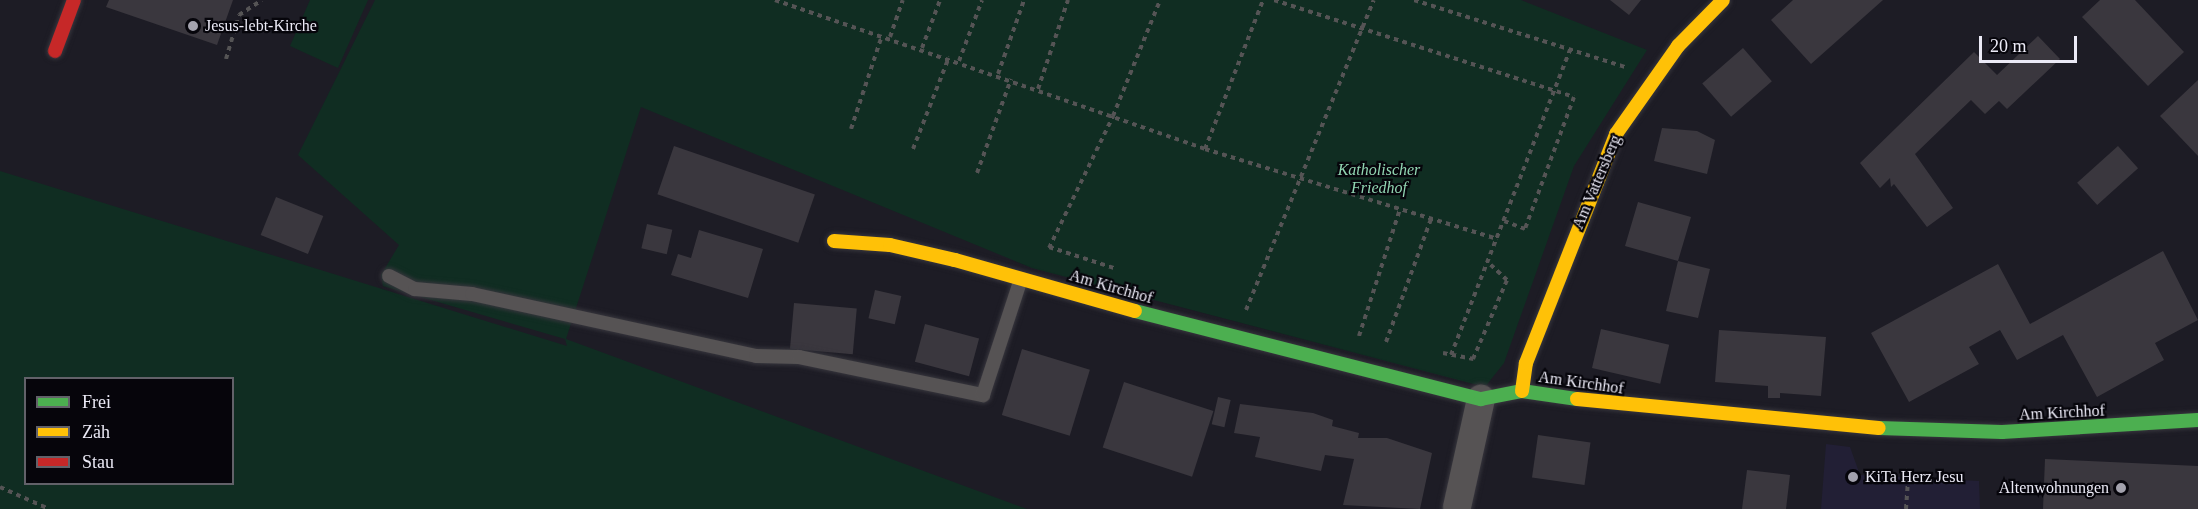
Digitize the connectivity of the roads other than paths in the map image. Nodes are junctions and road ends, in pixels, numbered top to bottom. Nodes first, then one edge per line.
1 (74, 0) edge
2 (1723, 0) edge
3 (55, 51) dead end
4 (834, 242) dead end
5 (388, 276) dead end
6 (1026, 281) junction
7 (1522, 391) junction
8 (1481, 399) junction
9 (2198, 420) edge
10 (1457, 507) dead end

1 - 3 street
2 - 7 street, Am Vattersberg
4 - 6 street, Am Kirchhof
5 - 6 lane
6 - 8 street, Am Kirchhof
7 - 8 street, Am Kirchhof
7 - 9 street, Am Kirchhof
8 - 10 street

